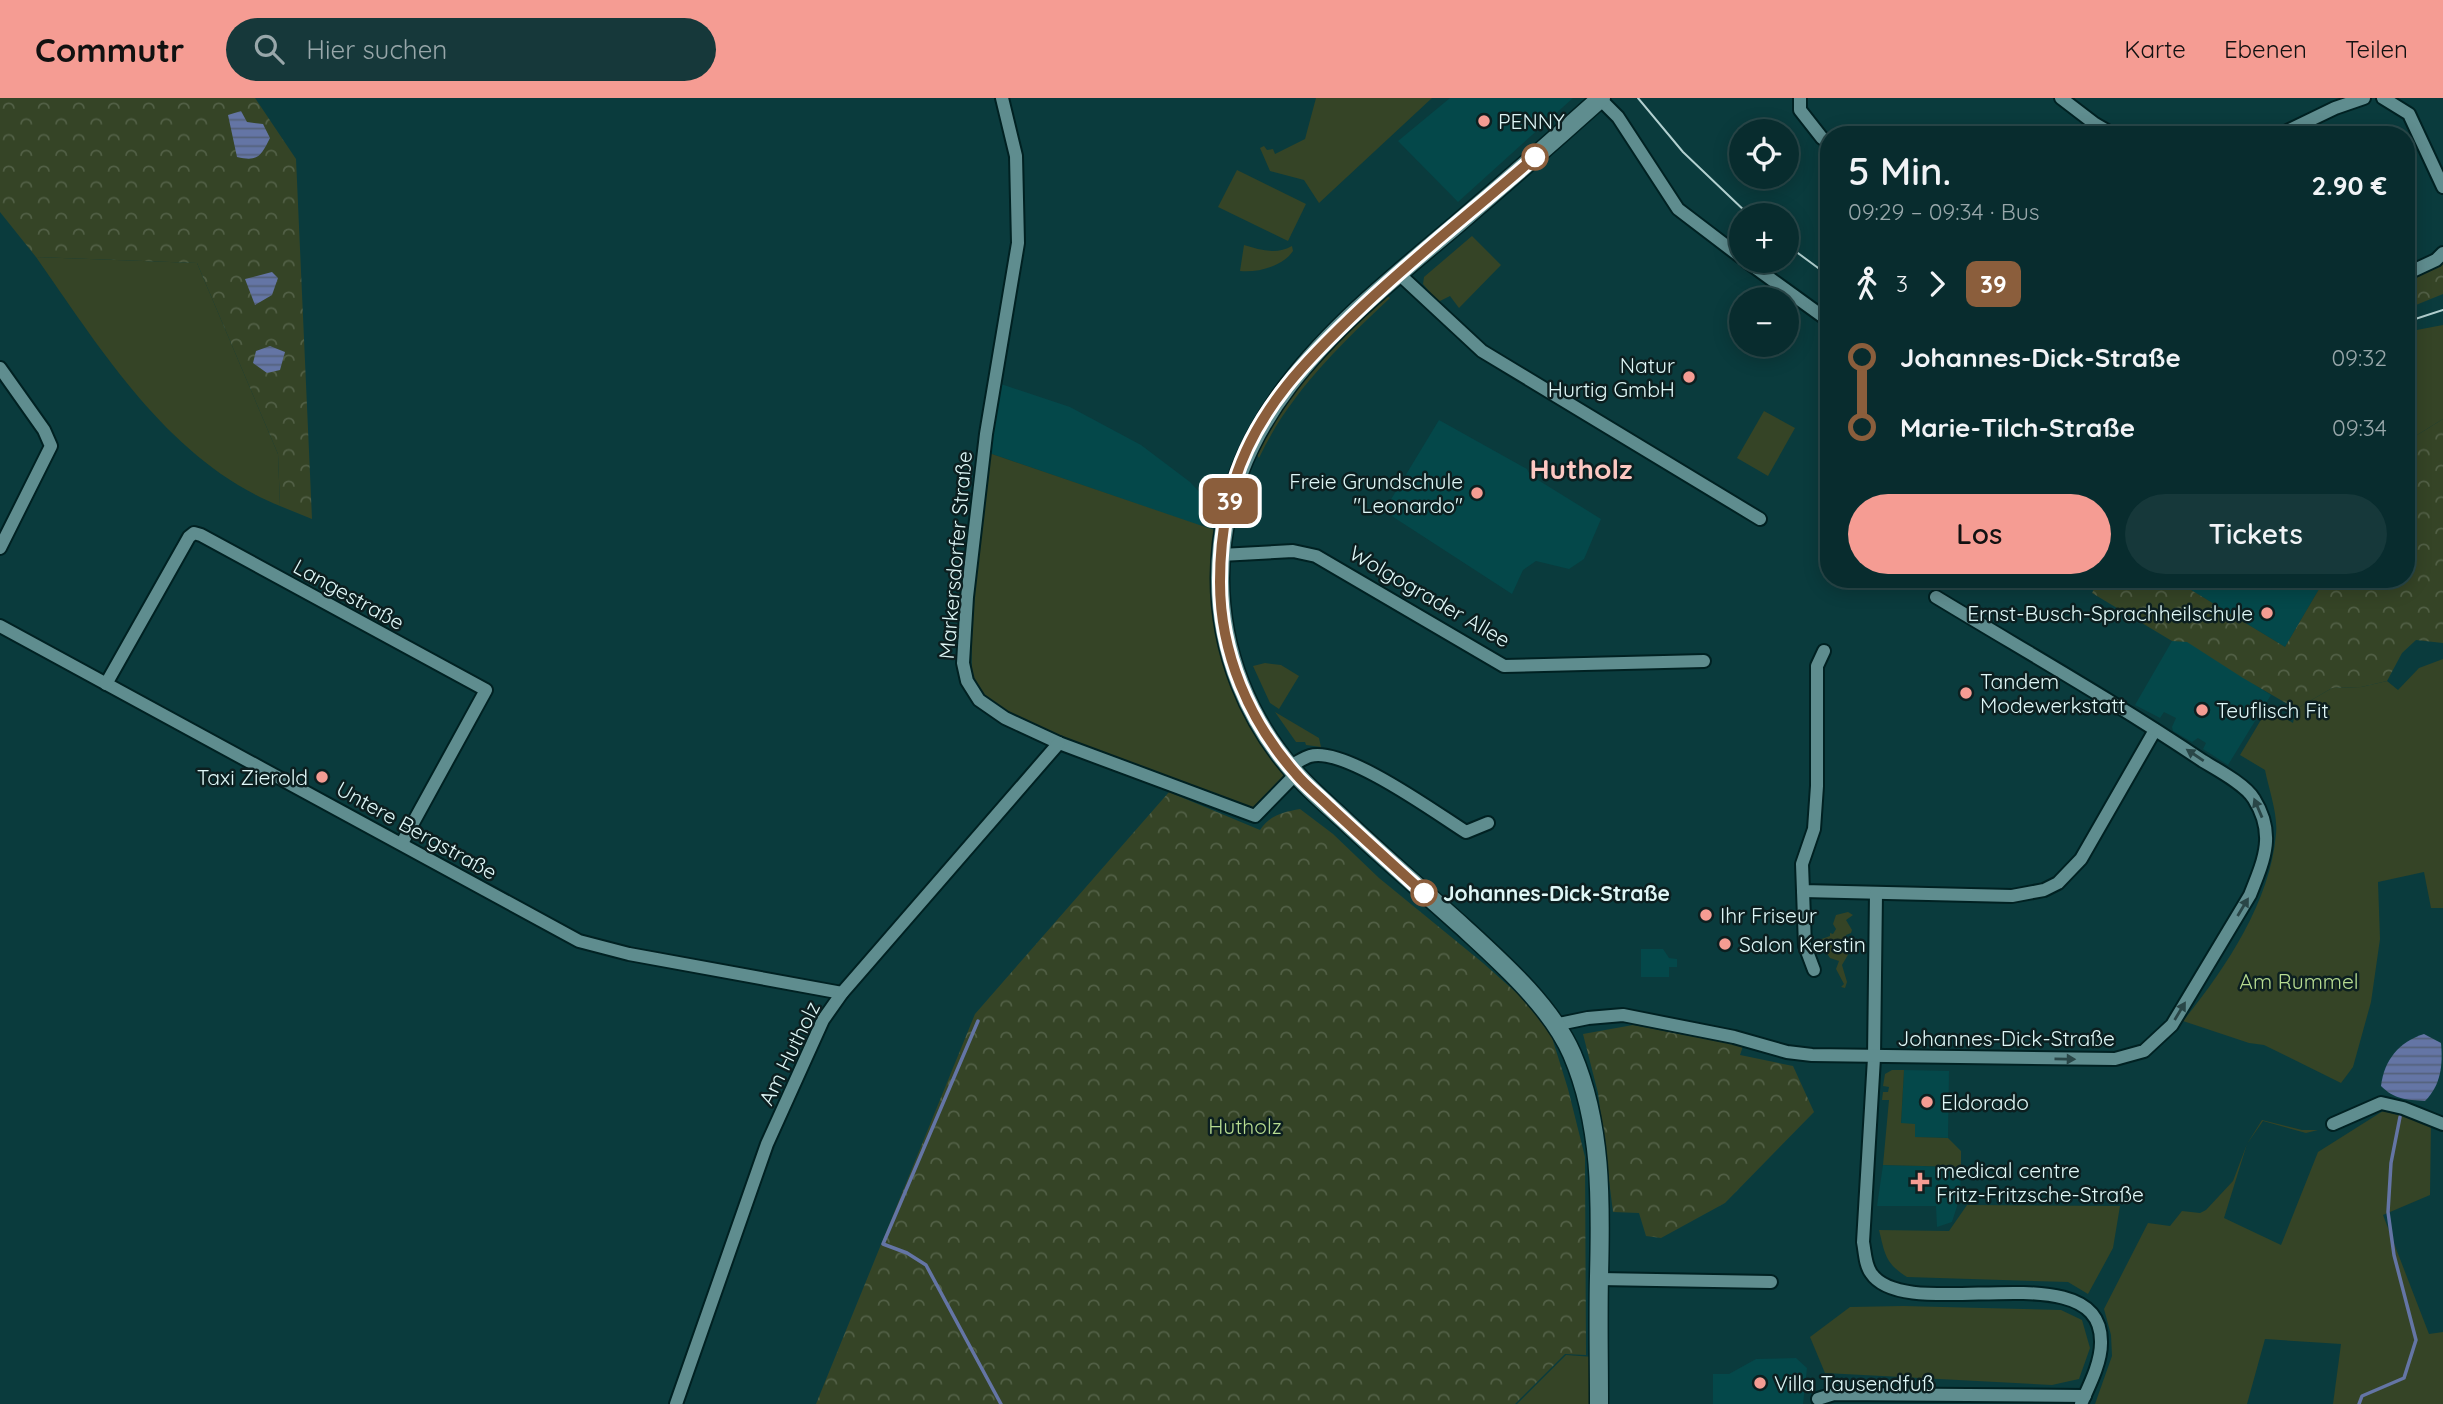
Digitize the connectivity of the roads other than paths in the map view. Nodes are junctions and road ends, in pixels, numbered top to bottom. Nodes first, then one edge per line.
1 (1002, 98) edge
2 (1600, 98) edge
3 (1800, 98) edge
4 (2061, 98) edge
5 (2364, 98) edge
6 (2383, 98) edge
7 (2098, 126) edge
8 (2296, 126) edge
9 (2415, 126) edge
10 (2415, 127) edge
11 (1820, 135) edge
12 (2443, 187) edge
13 (1729, 248) edge
14 (2443, 253) edge
15 (2415, 270) edge
16 (1398, 273) junction
17 (1763, 273) edge
18 (1820, 314) edge
19 (0, 368) edge
20 (1760, 519) dead end
21 (0, 548) edge
22 (1220, 555) junction
23 (1936, 597) dead end
24 (0, 626) edge
25 (1824, 651) dead end
26 (1704, 661) dead end
27 (106, 684) junction
28 (2155, 730) junction
29 (1059, 743) junction
30 (1293, 770) junction
31 (1488, 823) dead end
32 (402, 844) junction
33 (1803, 891) junction
34 (1875, 893) junction
35 (1814, 970) dead end
36 (842, 993) junction
37 (1555, 1025) junction
38 (1874, 1058) junction
39 (2443, 1122) edge
40 (2333, 1124) dead end
41 (1599, 1279) junction
42 (1771, 1282) dead end
43 (1818, 1399) dead end
44 (2083, 1400) edge
45 (676, 1404) edge
46 (1599, 1404) edge

1 - 29 street, Markersdorfer Straße
2 - 13 street
2 - 16 main road
3 - 11 street
4 - 7 street
5 - 8 street
6 - 9 street
10 - 12 street
14 - 15 street
16 - 20 street
16 - 22 main road
17 - 18 street
19 - 21 street
22 - 26 street, Wolgograder Allee
22 - 30 main road
23 - 28 street, Johannes-Dick-Straße
24 - 27 street, Untere Bergstraße
25 - 33 street
27 - 32 street, Untere Bergstraße
27 - 32 street, Langestraße
28 - 34 street
38 -> 28 street, Johannes-Dick-Straße
29 - 30 street, Markersdorfer Straße
29 - 36 street, Am Hutholz
30 - 31 street
30 - 37 main road
32 - 36 street, Untere Bergstraße
33 - 34 street
33 - 35 street
34 - 38 street, Johannes-Dick-Straße
36 - 45 street, Am Hutholz
37 - 38 street, Johannes-Dick-Straße
37 - 41 main road
38 - 44 street
39 - 40 street
41 - 42 street
41 - 46 main road
43 - 44 street

